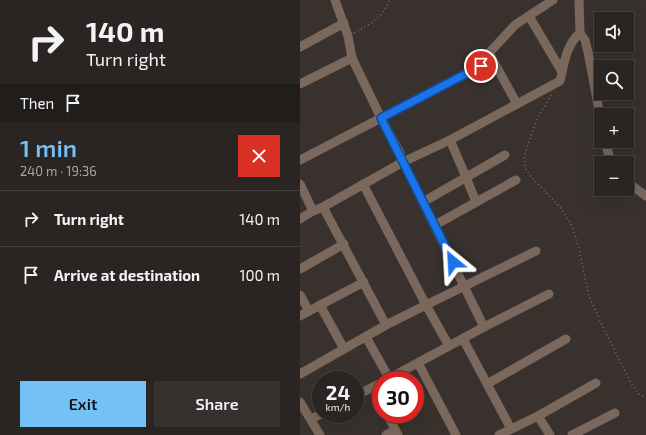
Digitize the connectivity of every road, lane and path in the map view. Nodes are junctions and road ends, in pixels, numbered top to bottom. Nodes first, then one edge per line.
1 (335, 0) edge
2 (390, 0) edge
3 (553, 0) edge
4 (579, 0) edge
5 (529, 16) junction
6 (344, 23) junction
7 (580, 33) junction
8 (348, 36) junction
9 (300, 47) edge
10 (489, 53) junction
11 (352, 58) junction
12 (562, 72) junction
13 (302, 80) edge
14 (552, 94) dead end
15 (517, 104) junction
16 (599, 108) edge
17 (381, 118) junction
18 (450, 140) junction
19 (505, 155) dead end
20 (300, 160) edge
21 (403, 162) junction
22 (466, 177) junction
23 (516, 180) dead end
24 (300, 184) edge
25 (362, 184) junction
26 (634, 187) edge
27 (646, 196) edge
28 (423, 202) junction
29 (476, 202) junction
30 (324, 207) junction
31 (313, 211) junction
32 (300, 219) edge
33 (435, 225) junction
34 (344, 244) junction
35 (536, 251) dead end
36 (300, 270) edge
37 (364, 282) junction
38 (465, 286) junction
39 (549, 294) dead end
40 (300, 295) edge
41 (320, 305) junction
42 (426, 305) junction
43 (309, 311) junction
44 (300, 316) edge
45 (386, 325) junction
46 (484, 327) junction
47 (366, 336) junction
48 (463, 339) junction
49 (566, 339) dead end
50 (449, 346) junction
51 (344, 349) junction
52 (418, 363) junction
53 (378, 371) edge
54 (403, 371) edge
55 (300, 374) edge
56 (487, 384) junction
57 (596, 384) dead end
58 (646, 398) edge
59 (300, 402) edge
60 (615, 413) dead end
61 (538, 416) junction
62 (311, 419) joint
63 (392, 423) edge
64 (511, 429) junction
65 (397, 433) edge
66 (320, 435) edge
67 (386, 435) edge
68 (456, 435) edge
69 (499, 435) edge
70 (550, 435) edge
71 (572, 435) edge

1 - 6 street
2 - 8 path
3 - 5 street
4 - 7 street
5 - 10 street
5 - 12 street
6 - 8 street
6 - 9 street
7 - 12 street
7 - 16 street
8 - 11 street
10 - 15 street
10 - 17 street
11 - 13 street
11 - 17 street
12 - 15 street
14 - 58 path
15 - 18 street
17 - 20 street
17 - 21 street
18 - 21 street
18 - 22 street
19 - 22 street
21 - 25 street
21 - 28 street
22 - 28 street
22 - 29 street
23 - 29 street
24 - 31 street
25 - 30 street
25 - 42 street
26 - 27 street
28 - 33 street
29 - 33 street
30 - 31 street
30 - 34 street
31 - 32 street
33 - 38 street
34 - 36 street
34 - 37 street
35 - 38 street
37 - 41 street
37 - 45 street
38 - 42 street
38 - 46 street
39 - 46 street
40 - 43 street
41 - 43 street
41 - 51 street
42 - 45 street
42 - 50 street
43 - 44 street
45 - 47 street
46 - 48 street
47 - 51 street
47 - 53 street
48 - 50 street
48 - 56 street
49 - 56 street
50 - 52 street
51 - 55 street
52 - 54 street
52 - 68 street
56 - 64 street
57 - 61 street
59 - 62 street
60 - 71 street
61 - 64 street
61 - 70 street
62 - 66 street
63 - 65 street
64 - 69 street
65 - 67 street

